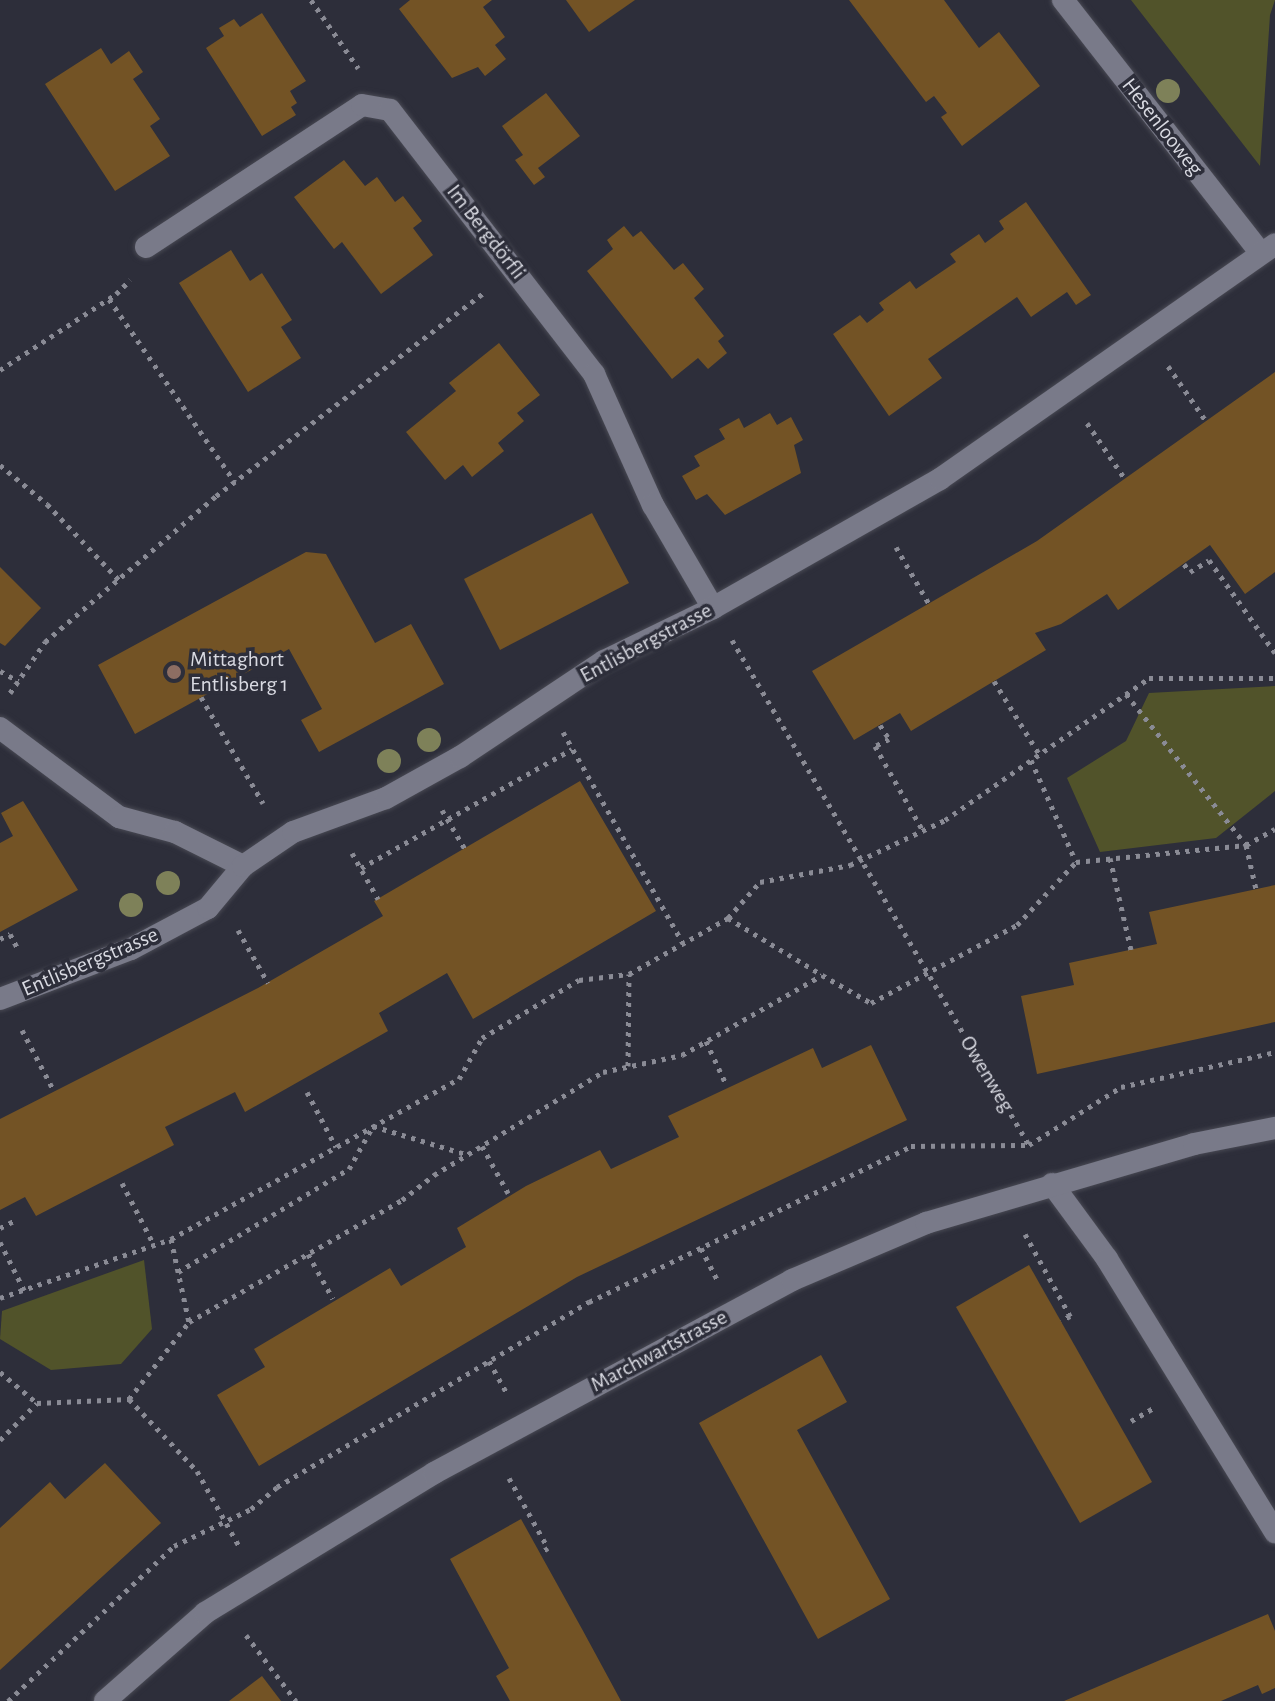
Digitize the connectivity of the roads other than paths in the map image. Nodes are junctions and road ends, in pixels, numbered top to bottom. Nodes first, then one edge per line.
1 (1063, 0) edge
2 (146, 247) road end
3 (1268, 249) edge
4 (713, 608) junction
5 (0, 728) edge
6 (243, 866) junction
7 (2, 998) edge
8 (1275, 1128) edge
9 (1052, 1184) junction
10 (1275, 1532) edge
11 (105, 1701) edge

1 - 3 street, Hesenlooweg
2 - 4 street, Im Bergdörfli
3 - 4 street, Entlisbergstrasse
4 - 6 street, Entlisbergstrasse
5 - 6 street
6 - 7 street, Entlisbergstrasse
8 - 9 street, Marchwartstrasse
9 - 10 street
9 - 11 street, Marchwartstrasse

